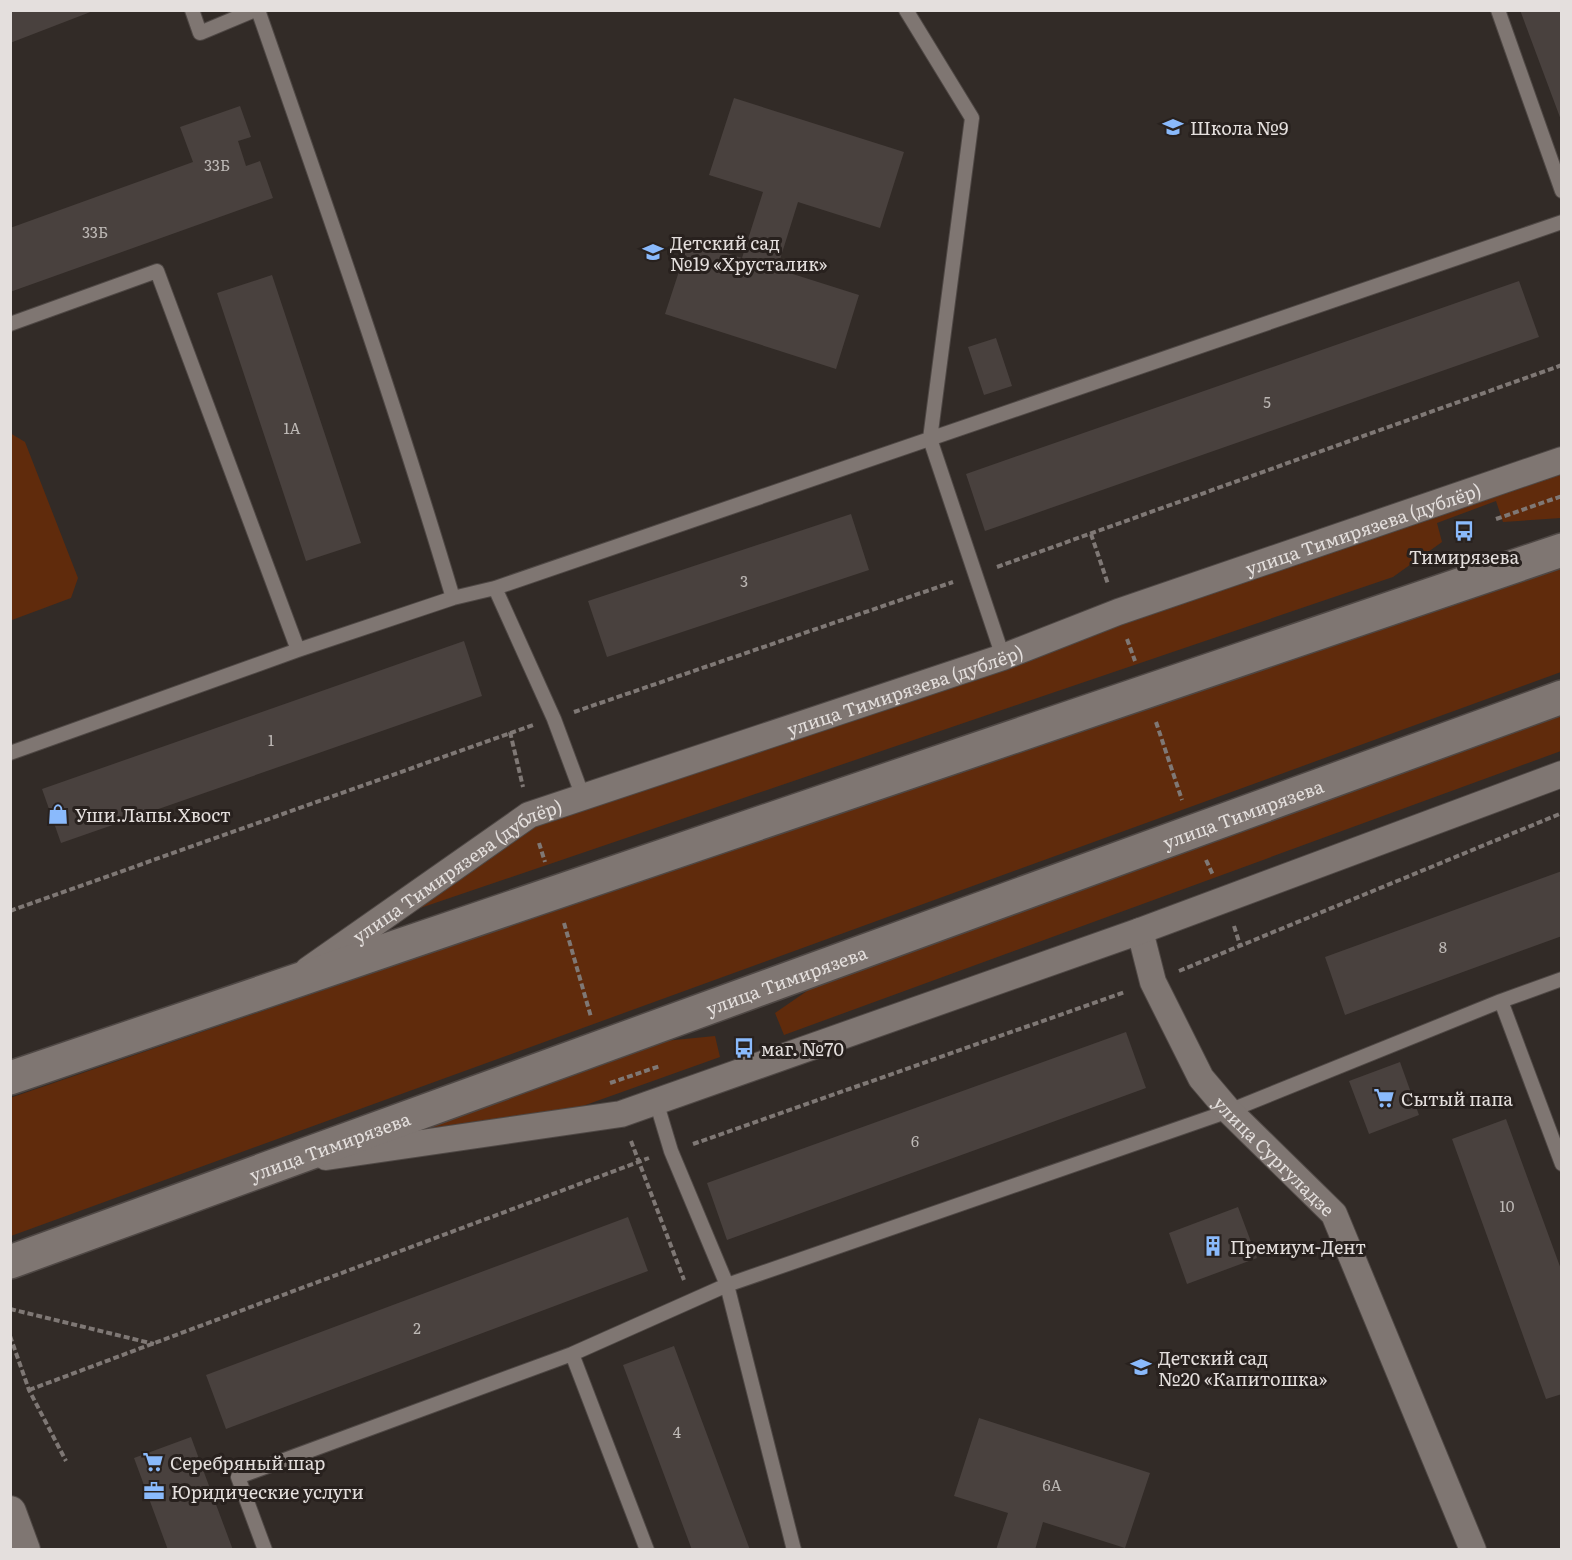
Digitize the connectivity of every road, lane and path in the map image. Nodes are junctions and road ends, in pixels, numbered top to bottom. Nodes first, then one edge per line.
1 (192, 10) edge
2 (256, 10) edge
3 (906, 10) edge
4 (1498, 10) edge
5 (1562, 191) edge
6 (1562, 222) edge
7 (10, 324) edge
8 (1562, 365) edge
9 (930, 439) junction
10 (1562, 460) edge
11 (1562, 496) edge
12 (1496, 519) dead end
13 (1091, 534) junction
14 (1562, 550) edge
15 (976, 574) junction
16 (495, 588) junction
17 (453, 598) junction
18 (1118, 612) junction
19 (298, 650) junction
20 (1003, 657) junction
21 (1146, 692) junction
22 (1562, 697) edge
23 (554, 719) junction
24 (10, 753) edge
25 (1562, 774) edge
26 (583, 797) junction
27 (1562, 813) edge
28 (1193, 831) junction
29 (1224, 899) junction
30 (10, 911) edge
31 (1140, 930) junction
32 (1240, 945) junction
33 (1562, 979) edge
34 (1153, 982) junction
35 (284, 987) junction
36 (1501, 1001) junction
37 (10, 1078) edge
38 (656, 1101) junction
39 (1229, 1111) junction
40 (671, 1151) junction
41 (278, 1164) junction
42 (1562, 1164) edge
43 (10, 1262) edge
44 (728, 1285) junction
45 (10, 1309) edge
46 (10, 1336) edge
47 (154, 1344) junction
48 (572, 1353) junction
49 (29, 1390) junction
50 (66, 1461) dead end
51 (10, 1512) edge
52 (24, 1550) edge
53 (265, 1550) edge
54 (647, 1550) edge
55 (795, 1550) edge
56 (1473, 1550) edge

1 - 2 lane
2 - 17 lane
3 - 9 lane
4 - 5 lane
6 - 9 lane
7 - 19 lane
8 - 13 path
9 - 15 lane
9 - 16 lane
10 - 18 street, улица Тимирязева (дублёр)
11 - 12 path
13 - 15 path
13 - 18 path
14 - 21 main road
15 - 20 lane
15 - 23 path
16 - 17 lane
16 - 23 lane
17 - 19 lane
18 - 20 street, улица Тимирязева (дублёр)
18 - 21 path
19 - 24 lane
20 - 26 street, улица Тимирязева (дублёр)
21 - 28 path
21 - 35 main road
22 - 28 main road, улица Тимирязева
23 - 26 lane
23 - 30 path
25 - 29 street
26 - 35 street, улица Тимирязева (дублёр)
27 - 32 path
28 - 29 path
28 - 41 main road, улица Тимирязева
29 - 31 street
29 - 32 path
31 - 34 street, улица Сургуладзе
31 - 38 street
32 - 34 path
33 - 36 lane
34 - 39 street, улица Сургуладзе
34 - 40 path
35 - 37 main road
36 - 39 lane
36 - 42 lane
38 - 40 lane
38 - 41 street
39 - 44 lane
39 - 56 street, улица Сургуладзе
40 - 44 lane
40 - 47 path
41 - 43 main road, улица Тимирязева
44 - 48 lane
44 - 55 lane
45 - 47 path
46 - 49 path
47 - 49 path
48 - 53 lane
48 - 54 lane
49 - 50 path
51 - 52 street

